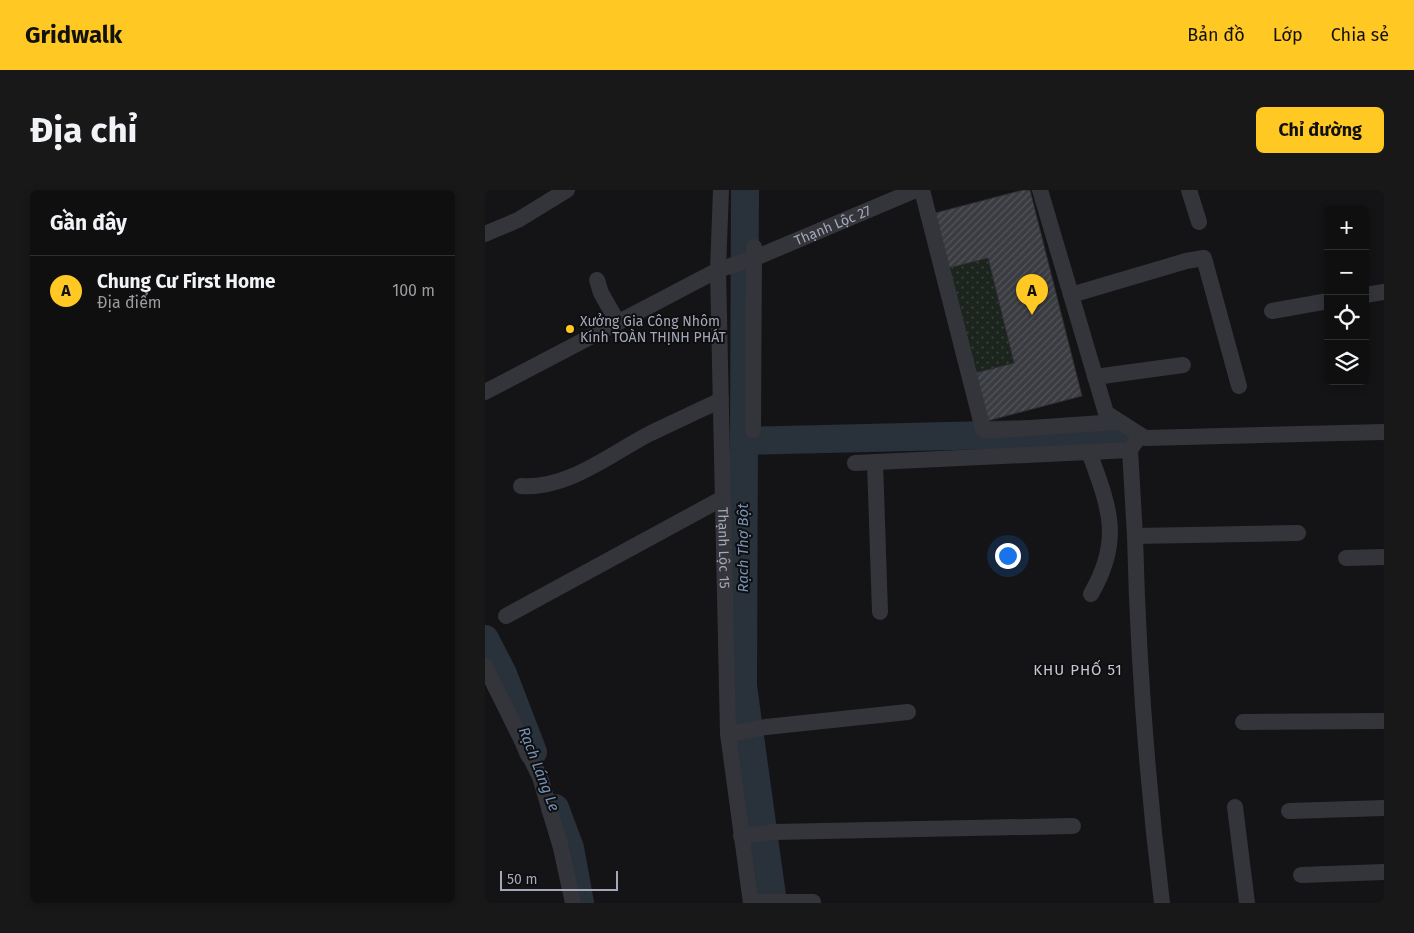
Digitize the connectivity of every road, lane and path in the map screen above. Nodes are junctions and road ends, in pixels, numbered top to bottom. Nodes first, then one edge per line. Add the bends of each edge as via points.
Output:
1 (567, 190) edge
2 (721, 190) edge
3 (916, 190) edge
4 (922, 190) edge
5 (1040, 190) edge
6 (1189, 190) edge
7 (1199, 222) dead end
8 (485, 234) edge
9 (753, 254) junction
10 (723, 268) junction
11 (597, 280) dead end
12 (1384, 292) edge
13 (1071, 294) junction
14 (1369, 294) edge
15 (1324, 302) edge
16 (1273, 311) dead end
17 (617, 321) junction
18 (1183, 365) dead end
19 (1095, 377) junction
20 (1239, 386) dead end
21 (485, 392) edge
22 (721, 400) junction
23 (1117, 422) junction
24 (753, 430) dead end
25 (1384, 432) edge
26 (1145, 438) junction
27 (1130, 450) junction
28 (1089, 452) junction
29 (855, 462) dead end
30 (875, 462) junction
31 (521, 486) dead end
32 (723, 498) junction
33 (1299, 533) dead end
34 (1135, 536) junction
35 (1384, 557) edge
36 (1346, 558) dead end
37 (1091, 594) dead end
38 (879, 612) dead end
39 (506, 616) dead end
40 (485, 666) edge
41 (907, 712) dead end
42 (1243, 722) dead end
43 (1384, 722) edge
44 (734, 733) junction
45 (1235, 807) dead end
46 (1384, 808) edge
47 (1289, 810) dead end
48 (1073, 826) dead end
49 (746, 836) junction
50 (1384, 872) edge
51 (1301, 875) dead end
52 (756, 902) edge
53 (813, 902) edge
54 (573, 903) edge
55 (1162, 903) edge
56 (1247, 903) edge

1 - 8 street via 518,220
2 - 10 street, Thạnh Lộc 15
3 - 9 street, Thạnh Lộc 27
4 - 23 street via 983,429
5 - 13 street
6 - 7 street
9 - 10 street, Thạnh Lộc 27
9 - 24 street
10 - 17 street, Thạnh Lộc 27
10 - 22 street, Thạnh Lộc 15
11 - 17 street
12 - 14 street
13 - 19 street
13 - 20 street via 1204,258
15 - 16 street
17 - 21 street, Thạnh Lộc 27
18 - 19 street
19 - 23 street via 1106,413
22 - 31 street via 651,433 567,479 539,487
22 - 32 street, Thạnh Lộc 15
23 - 26 street
25 - 26 street
26 - 27 street via 1137,440
27 - 28 street
27 - 34 street
28 - 30 street
28 - 37 street via 1111,531 1101,578
29 - 30 street
30 - 38 street
32 - 39 street
32 - 44 street, Thạnh Lộc 15
33 - 34 street
34 - 55 street via 1137,637
35 - 36 street
40 - 54 street via 540,777
41 - 44 street
42 - 43 street
44 - 49 street, Thạnh Lộc 15
45 - 56 street
46 - 47 street
48 - 49 street via 774,832
49 - 52 street, Thạnh Lộc 15
50 - 51 street
52 - 53 street

